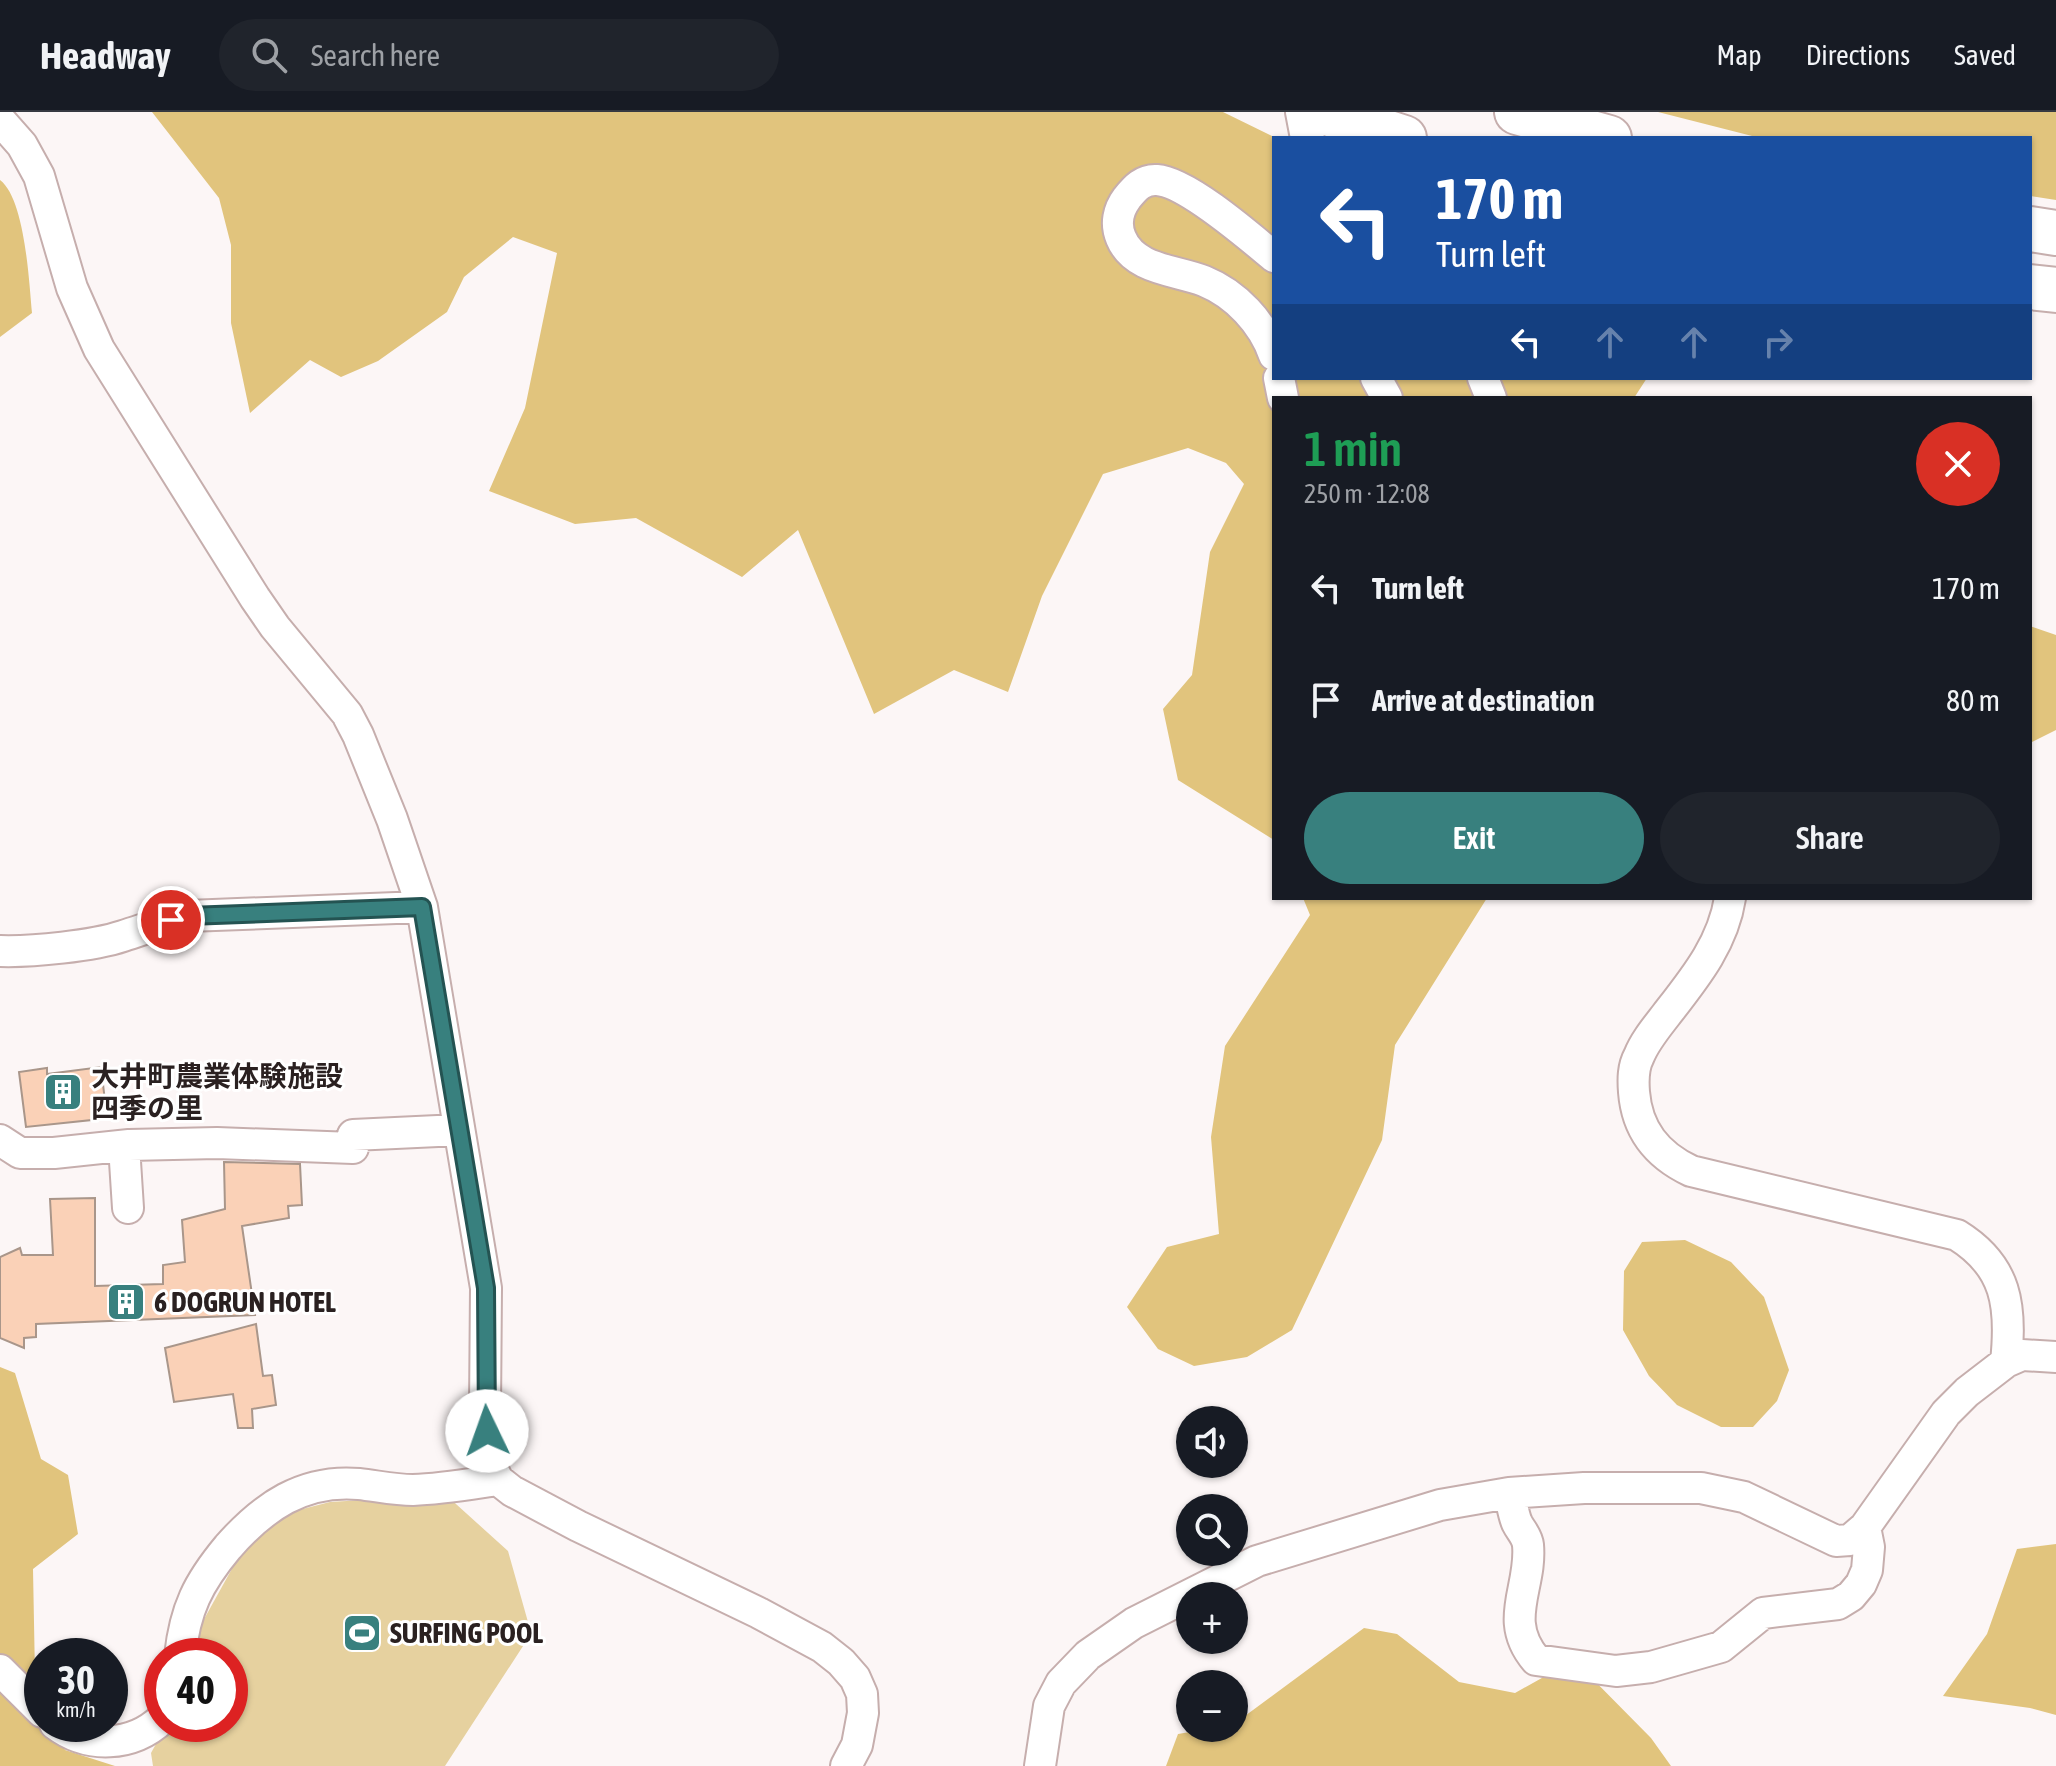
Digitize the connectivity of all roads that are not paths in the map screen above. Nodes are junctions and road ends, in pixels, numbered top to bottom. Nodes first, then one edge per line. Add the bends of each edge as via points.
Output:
1 (1301, 112) edge
2 (1517, 112) edge
3 (1341, 118) edge
4 (0, 120) edge
5 (1307, 136) edge
6 (1398, 136) edge
7 (1602, 136) edge
8 (2032, 229) edge
9 (2056, 233) edge
10 (1272, 255) edge
11 (2032, 287) edge
12 (2056, 290) edge
13 (1272, 350) edge
14 (1729, 900) edge
15 (422, 907) junction
16 (0, 951) edge
17 (459, 1130) junction
18 (0, 1140) edge
19 (124, 1146) junction
20 (128, 1208) dead end
21 (2056, 1357) edge
22 (2006, 1362) junction
23 (498, 1480) junction
24 (1509, 1493) junction
25 (1865, 1527) junction
26 (183, 1638) edge
27 (0, 1670) edge
28 (24, 1694) edge
29 (846, 1766) edge
30 (1040, 1766) edge

1 - 5 street
2 - 7 highway
3 - 6 highway
4 - 15 street via 39,176 72,288 99,349 255,598 347,714
8 - 9 highway
10 - 13 street via 1170,183 1140,183 1118,213 1118,232 1126,250 1147,264 1207,282 1236,301 1265,332
11 - 12 highway
14 - 22 street via 1713,950 1635,1064 1636,1114 1645,1134 1664,1156 1691,1171 1957,1235 1989,1260 2004,1290
15 - 16 street via 188,916 121,937
15 - 17 street
17 - 19 street via 353,1135 353,1148
17 - 23 street via 486,1288 485,1409 491,1466
18 - 19 street via 20,1153
19 - 20 street
21 - 22 street via 2022,1355
22 - 25 street via 1946,1413
23 - 26 street via 414,1490 333,1484 287,1497 248,1525 210,1570 186,1615
23 - 29 street via 578,1526 759,1613 841,1662 855,1678 862,1704 862,1730
24 - 25 street via 1701,1488 1744,1497 1836,1541 1850,1540
24 - 25 street via 1528,1539 1518,1620 1530,1653 1536,1660 1616,1671 1721,1647 1763,1613 1838,1604 1851,1596 1867,1570
24 - 30 street via 1440,1505 1257,1561 1134,1623 1088,1655 1061,1683 1049,1706
27 - 28 street

